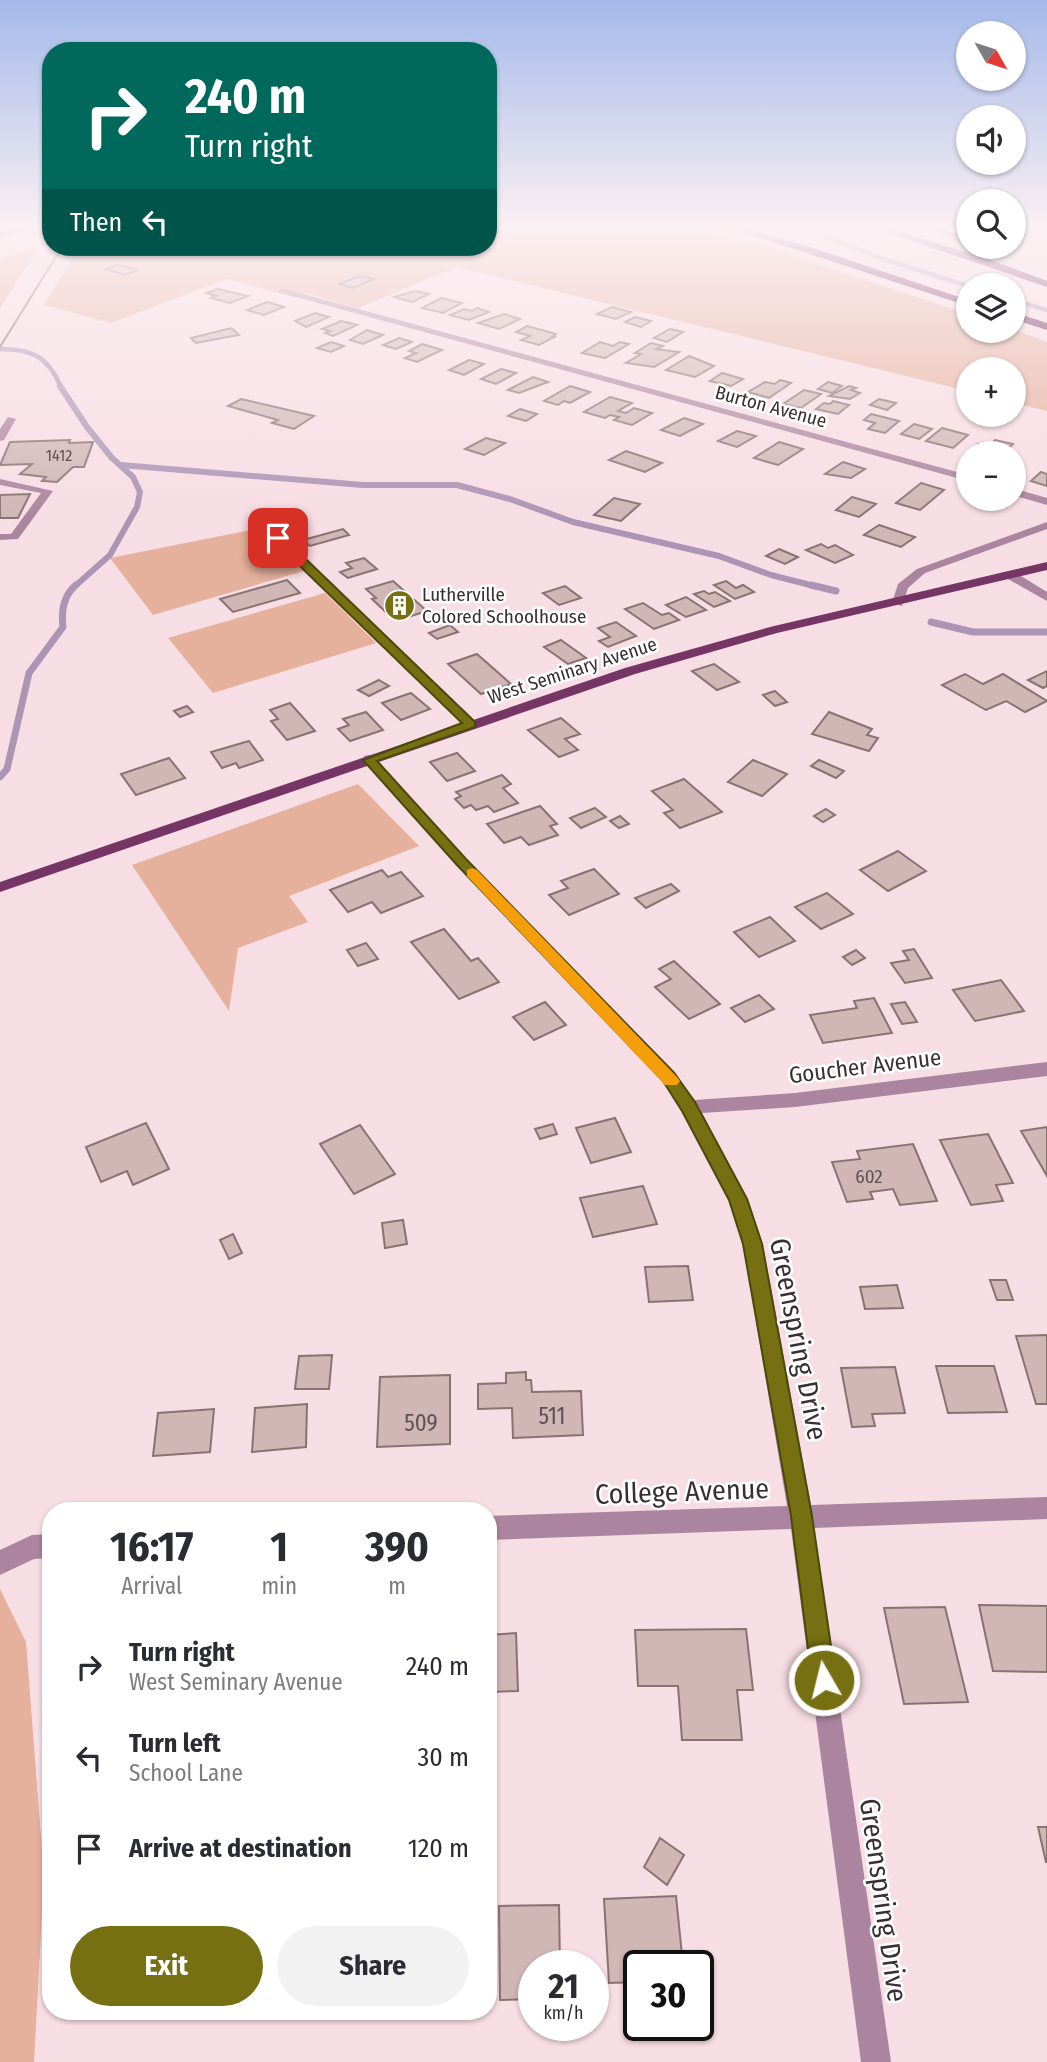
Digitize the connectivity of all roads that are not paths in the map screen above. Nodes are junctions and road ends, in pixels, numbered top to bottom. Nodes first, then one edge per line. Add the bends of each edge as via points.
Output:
1 (410, 325) edge
2 (11, 419) dead end
3 (0, 438) edge
4 (956, 475) edge
5 (0, 482) edge
6 (1026, 495) edge
7 (1047, 502) edge
8 (1047, 525) edge
9 (0, 537) edge
10 (278, 538) dead end
11 (1047, 566) edge
12 (1012, 576) junction
13 (1047, 597) edge
14 (898, 603) junction
15 (470, 724) junction
16 (369, 760) junction
17 (0, 887) edge
18 (1047, 1069) edge
19 (689, 1107) junction
20 (1047, 1508) edge
21 (801, 1516) junction
22 (497, 1528) edge
23 (42, 1546) edge
24 (0, 1563) edge
25 (876, 2062) edge

1 - 4 street, Burton Avenue
2 - 3 street
5 - 9 street via 48,491 15,537
6 - 7 street
8 - 14 street via 921,571 902,587
10 - 15 street
11 - 12 main road, West Seminary Avenue
12 - 13 street
12 - 14 main road, West Seminary Avenue
14 - 15 main road, West Seminary Avenue via 678,656
15 - 16 main road, West Seminary Avenue
16 - 17 main road, West Seminary Avenue
16 - 19 street, Greenspring Drive via 669,1077
18 - 19 street, Goucher Avenue via 795,1100
19 - 21 street, Greenspring Drive via 738,1199 752,1244
20 - 21 street, College Avenue
21 - 22 street, College Avenue
21 - 25 street, Greenspring Drive
23 - 24 street via 32,1546

